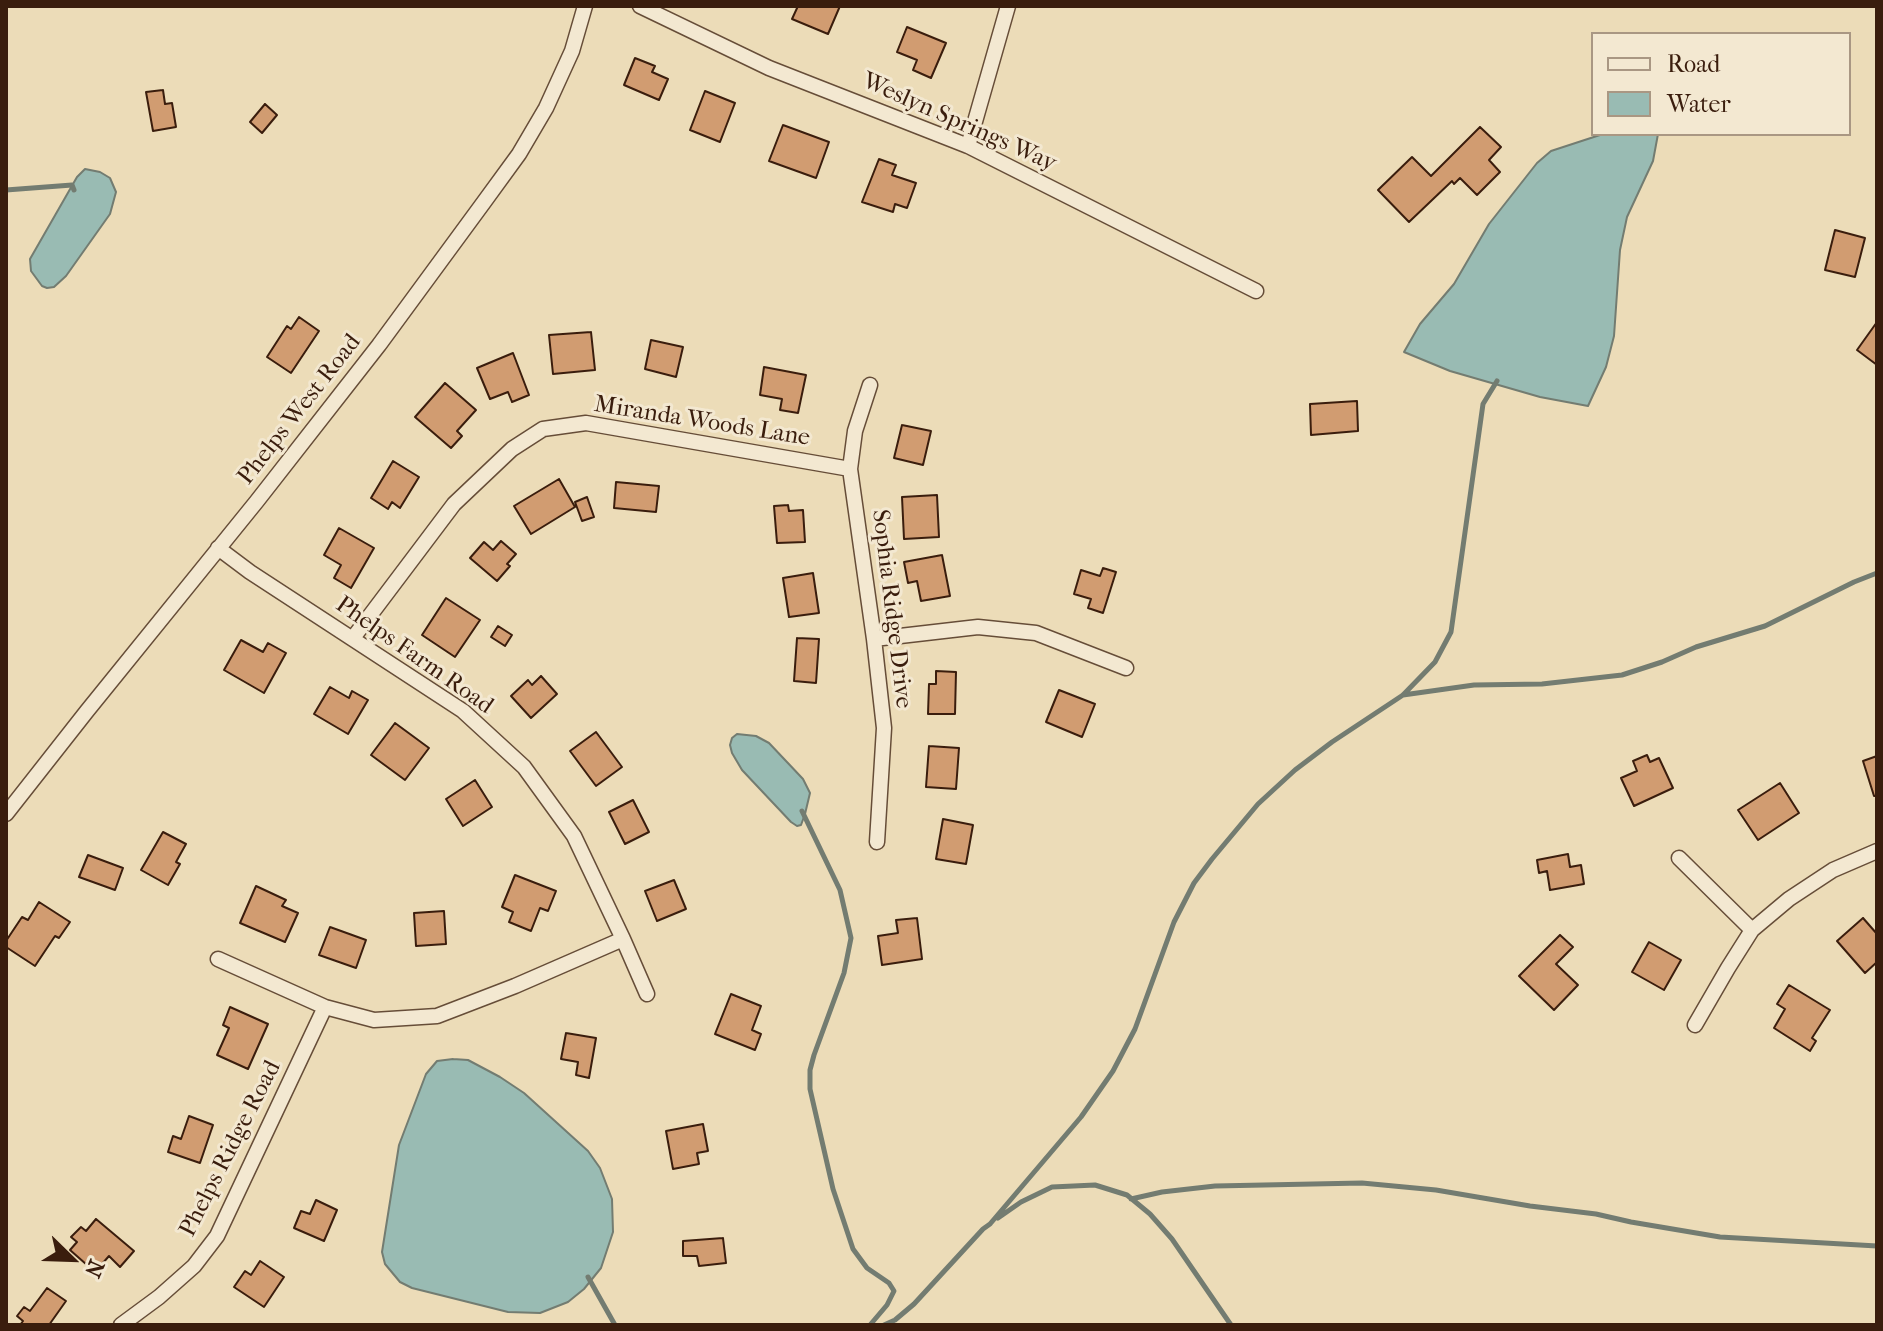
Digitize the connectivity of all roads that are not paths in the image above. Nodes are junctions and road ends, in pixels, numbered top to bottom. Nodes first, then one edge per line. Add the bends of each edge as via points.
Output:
1 (585, 6) edge
2 (640, 6) edge
3 (1008, 6) edge
4 (968, 146) junction
5 (1256, 291) dead end
6 (870, 385) dead end
7 (850, 469) junction
8 (218, 548) junction
9 (353, 638) junction
10 (874, 639) junction
11 (1126, 668) dead end
12 (6, 814) edge
13 (877, 842) dead end
14 (1877, 851) edge
15 (1679, 858) dead end
16 (1752, 930) junction
17 (623, 939) junction
18 (218, 959) dead end
19 (647, 994) dead end
20 (325, 1007) junction
21 (1695, 1025) dead end
22 (121, 1325) edge

1 - 8 street, Phelps West Road via 572,51 519,154 379,345
2 - 4 street, Weslyn Springs Way via 769,68
3 - 4 street
4 - 5 street, Weslyn Springs Way
6 - 7 street, Sophia Ridge Drive
7 - 9 street, Miranda Woods Lane via 586,423 543,429 512,449 454,504
7 - 10 street, Sophia Ridge Drive
8 - 9 street, Phelps Farm Road
8 - 12 street, Phelps West Road
9 - 17 street, Phelps Farm Road via 463,711 524,767 574,836
10 - 11 street via 978,627 1036,633
10 - 13 street, Sophia Ridge Drive via 884,728
14 - 16 street via 1833,870
15 - 16 street
16 - 21 street
17 - 19 street, Phelps Farm Road
17 - 20 street via 437,1016 374,1020
18 - 20 street
20 - 22 street, Phelps Ridge Road via 217,1236 194,1266

